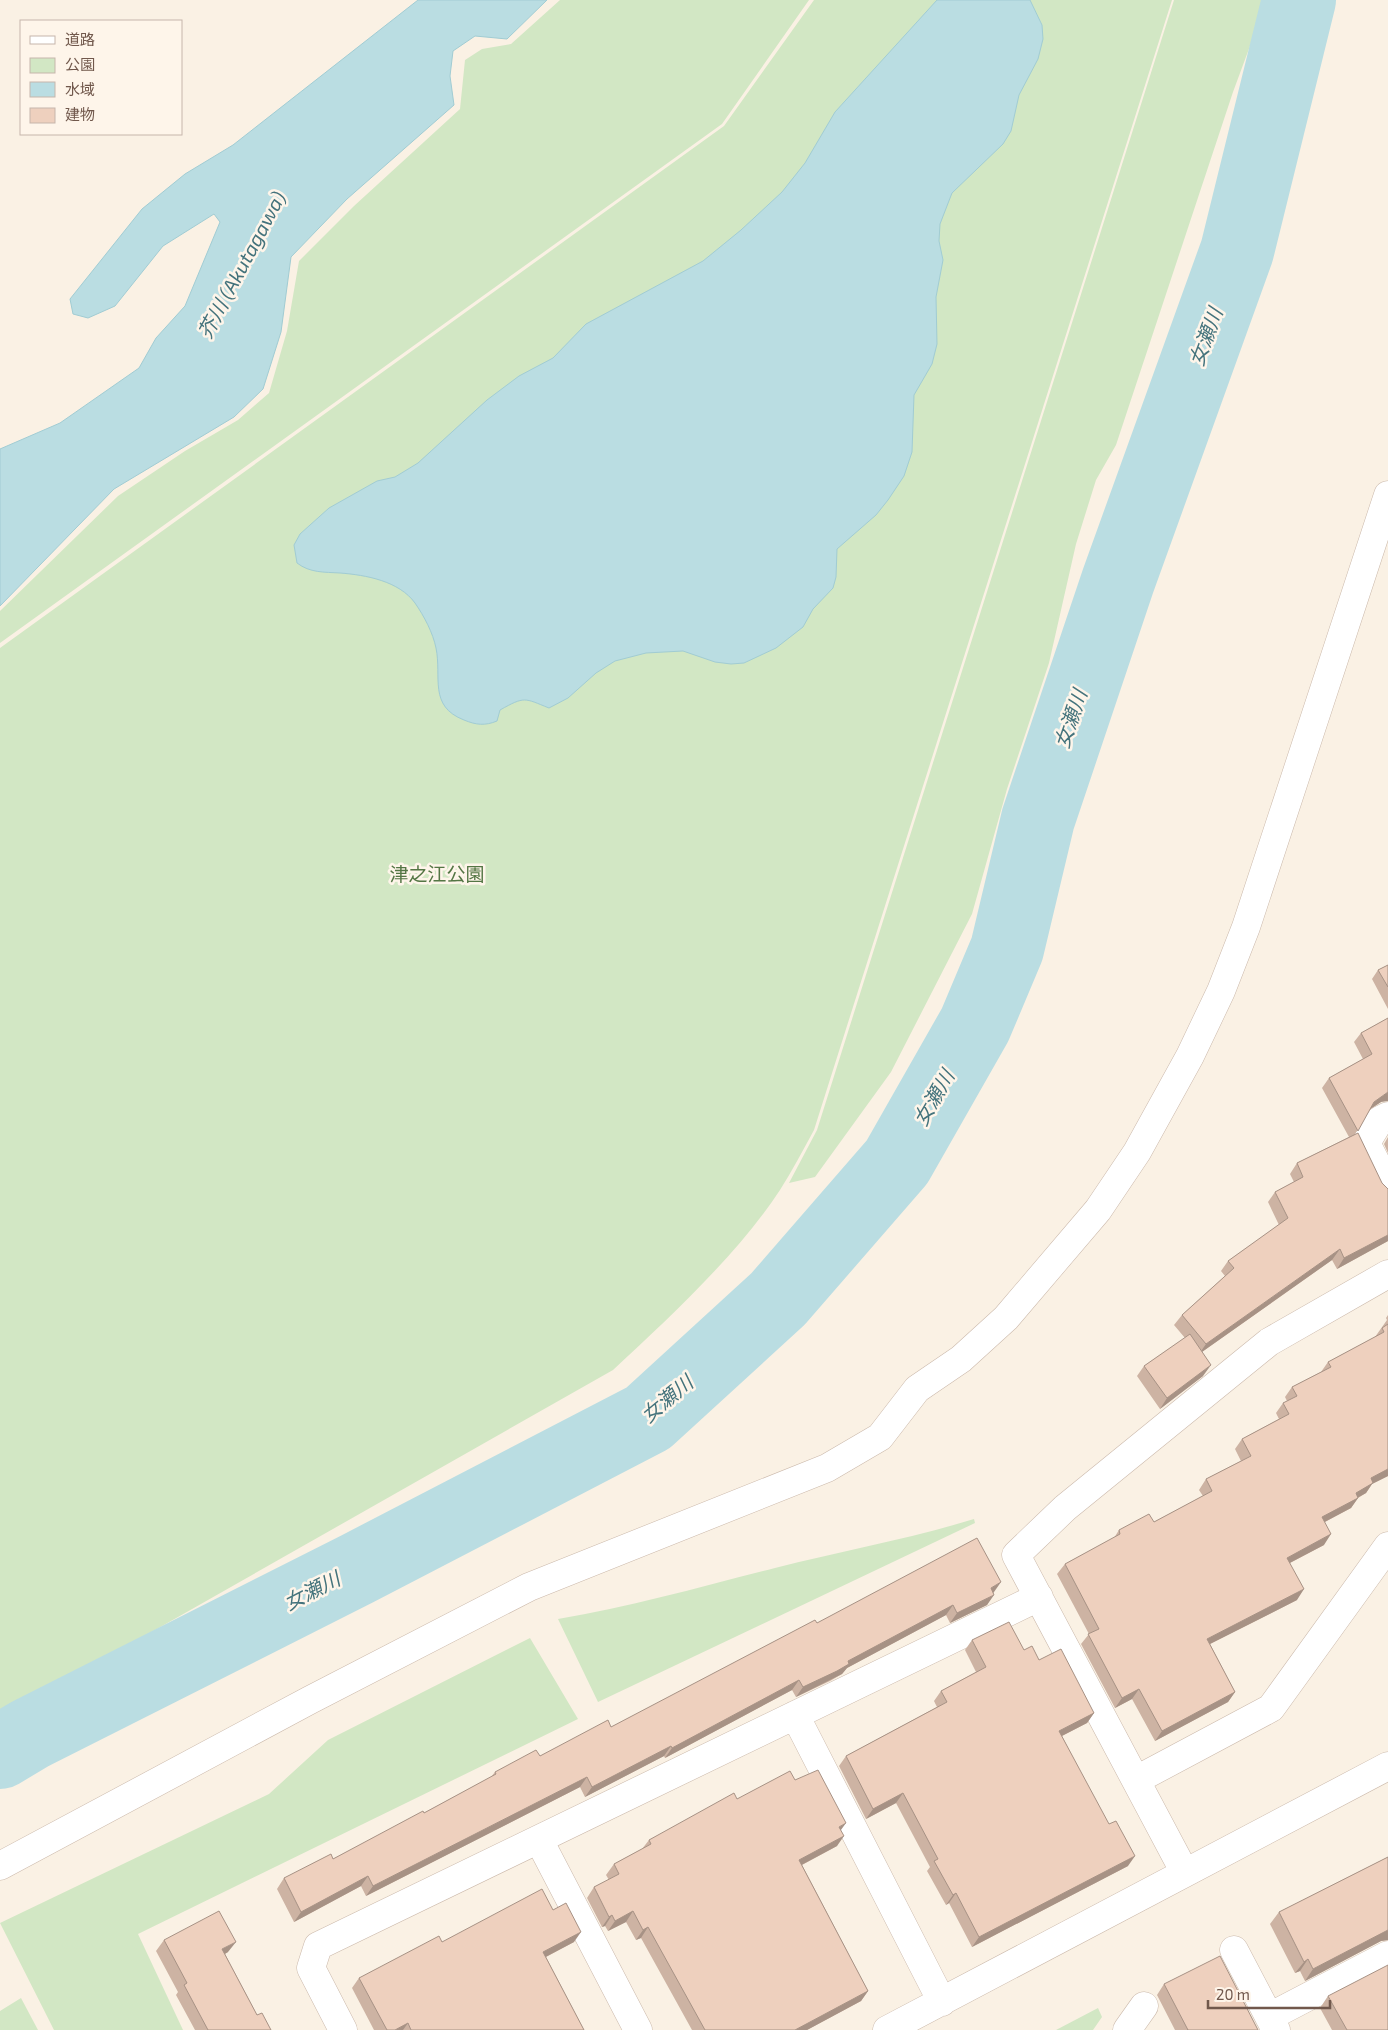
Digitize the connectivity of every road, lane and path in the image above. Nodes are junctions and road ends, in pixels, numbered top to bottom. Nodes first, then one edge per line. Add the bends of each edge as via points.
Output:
1 (1388, 495) edge
2 (1388, 1116) edge
3 (1388, 1186) edge
4 (1388, 1274) edge
5 (1388, 1546) edge
6 (1039, 1597) junction
7 (795, 1715) junction
8 (1388, 1766) edge
9 (1136, 1780) junction
10 (539, 1840) junction
11 (0, 1866) edge
12 (1185, 1873) junction
13 (1234, 1950) dead end
14 (1388, 1955) edge
15 (942, 2002) junction
16 (1144, 2006) dead end
17 (1273, 2023) edge
18 (343, 2030) edge
19 (638, 2030) edge
20 (887, 2030) edge
21 (1127, 2030) edge

1 - 11 street via 1246,927 1221,991 1190,1056 1137,1152 1098,1210 1006,1318 961,1359 917,1389 880,1437 827,1468 529,1587 301,1704
2 - 3 street via 1380,1120 1366,1143
4 - 6 street via 1269,1342 1066,1508 1016,1555
5 - 9 street via 1271,1708
6 - 7 street
6 - 9 street
7 - 10 street
7 - 15 street
8 - 12 street
9 - 12 street
10 - 18 street via 318,1946 311,1968
10 - 19 street
12 - 15 street
13 - 17 street
14 - 17 street
15 - 20 street
16 - 21 street

